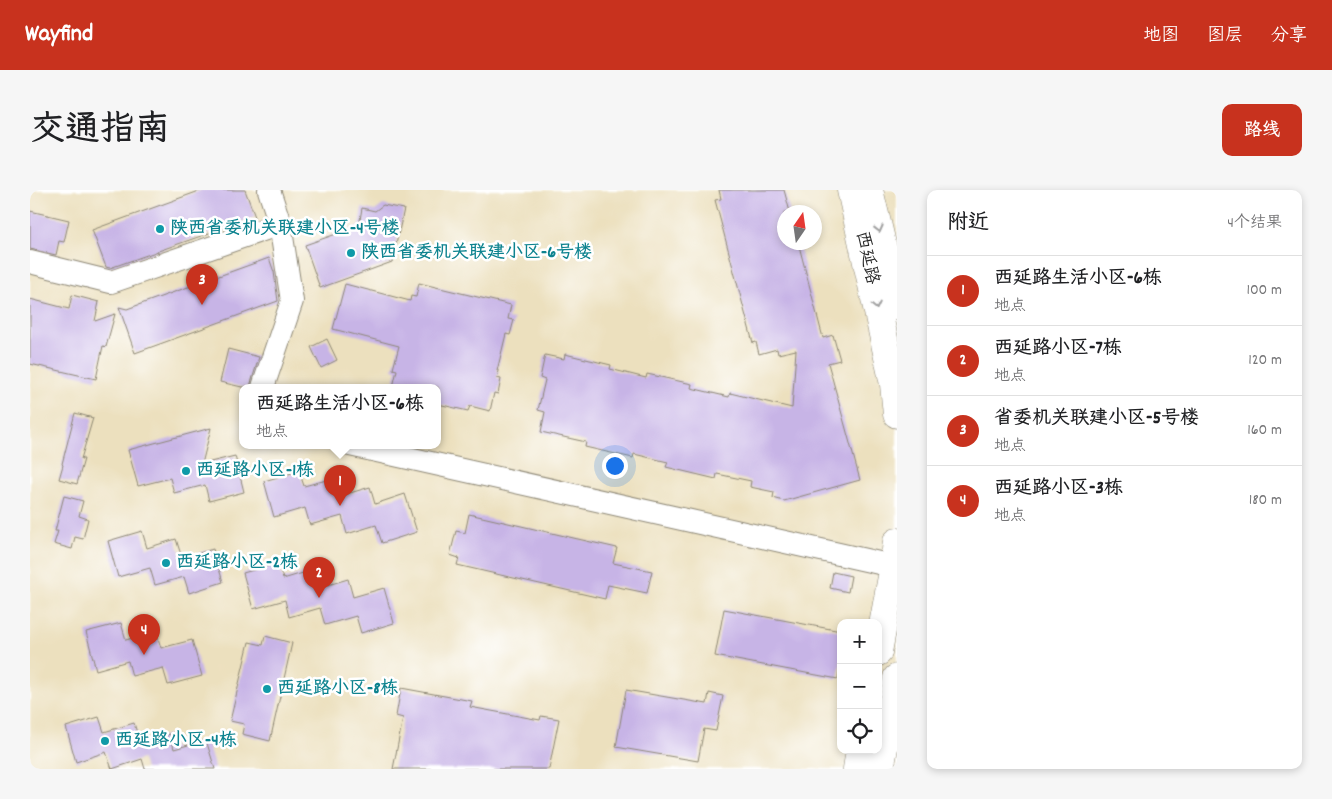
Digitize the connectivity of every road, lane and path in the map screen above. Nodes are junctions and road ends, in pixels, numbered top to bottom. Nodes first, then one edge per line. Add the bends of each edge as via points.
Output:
1 (269, 190) edge
2 (851, 190) edge
3 (870, 190) edge
4 (280, 224) junction
5 (30, 262) edge
6 (897, 306) edge
7 (264, 384) edge
8 (897, 414) edge
9 (369, 449) edge
10 (896, 558) edge
11 (882, 631) edge
12 (897, 678) edge
13 (859, 754) edge
14 (857, 769) edge
15 (880, 769) edge

1 - 4 street
2 -> 8 main road, 西延路 via 894,384
3 -> 6 main road
4 - 5 street via 111,282
4 - 7 street via 292,301
9 - 10 street
10 - 11 main road
12 - 15 main road
13 - 14 main road

